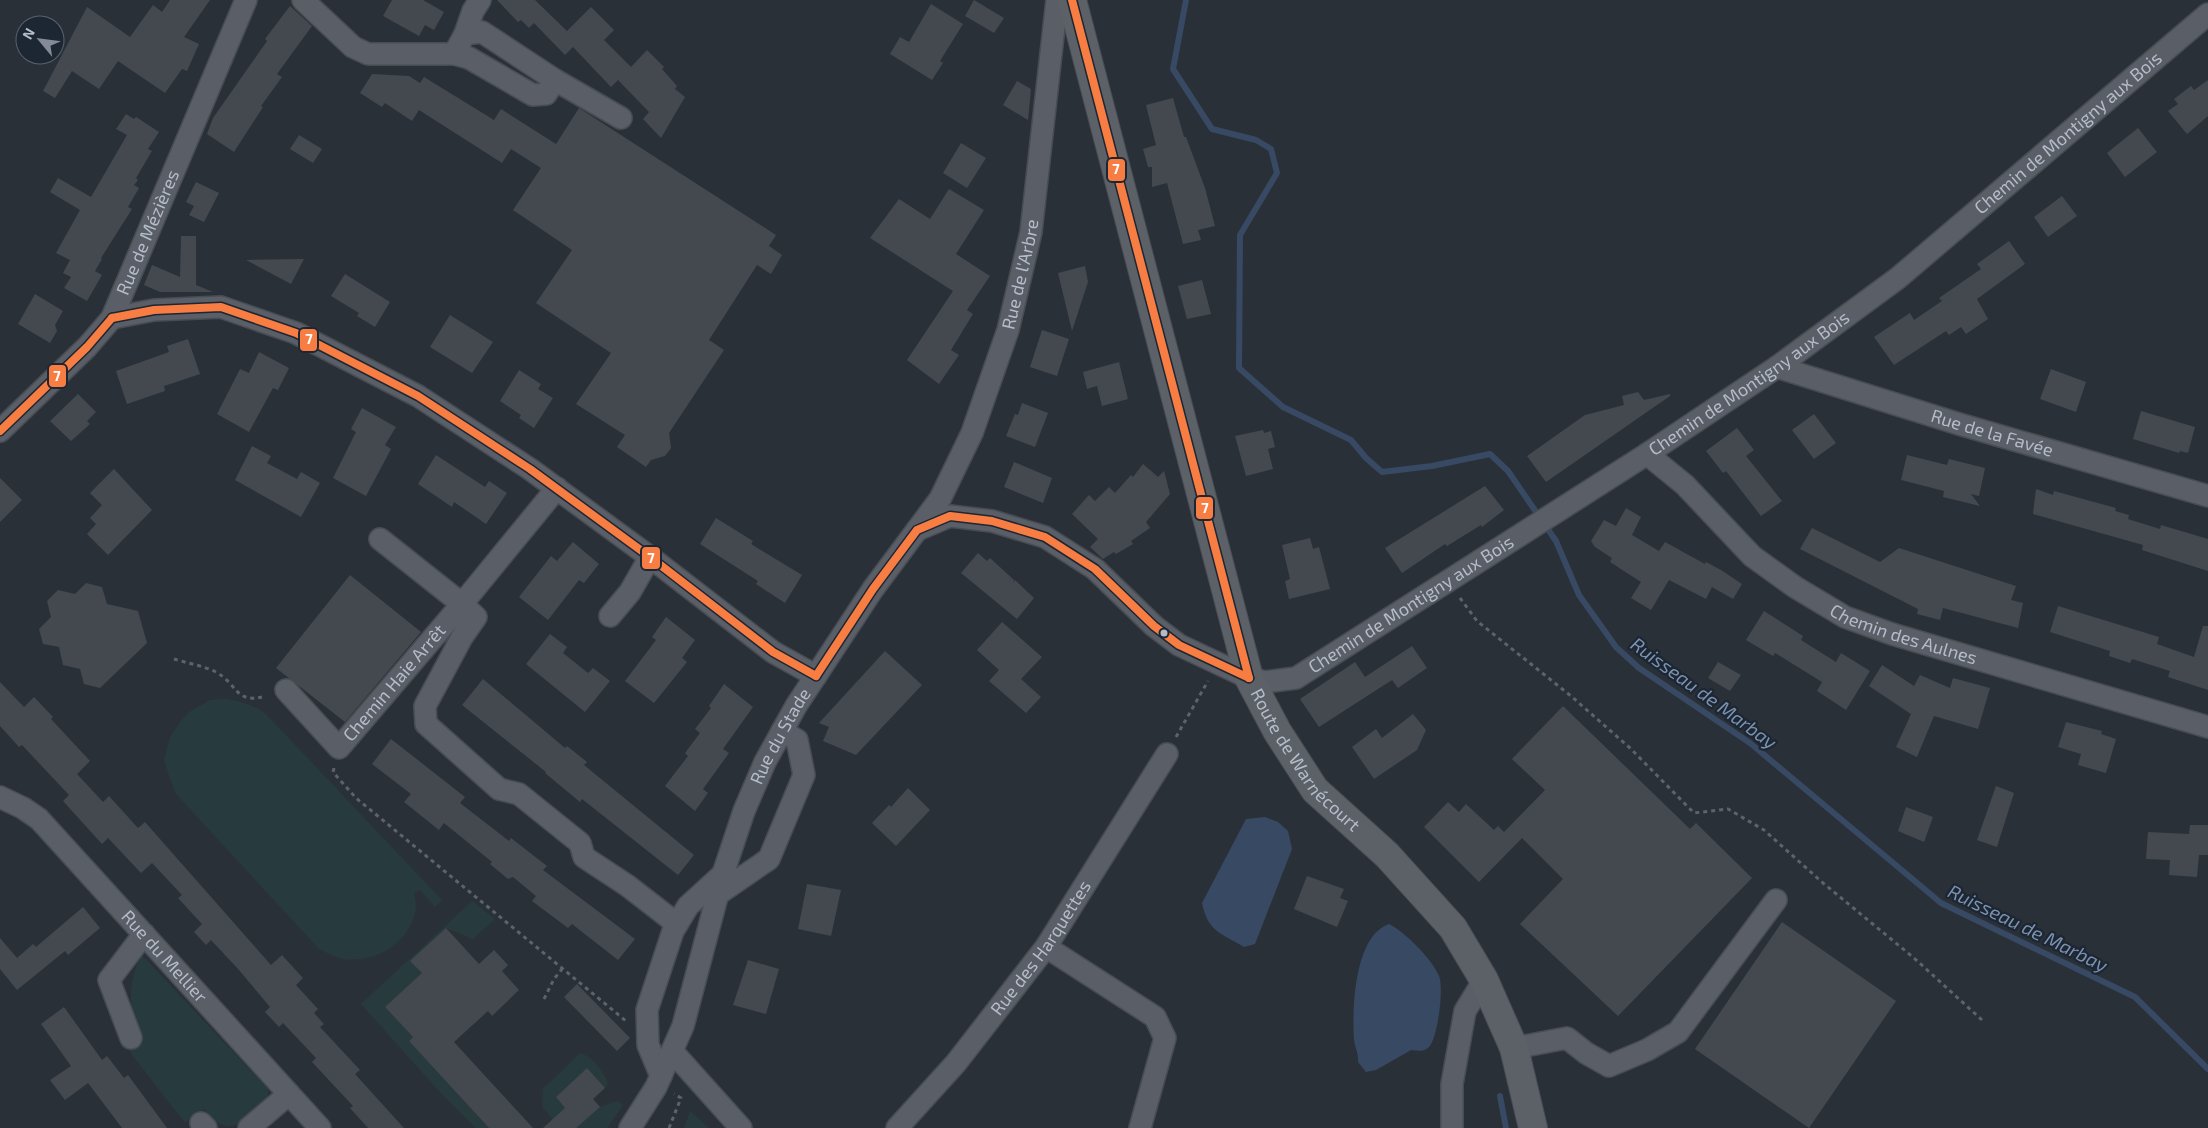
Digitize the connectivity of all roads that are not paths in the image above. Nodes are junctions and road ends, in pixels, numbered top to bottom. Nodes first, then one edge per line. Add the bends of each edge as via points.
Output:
1 (246, 0) edge
2 (303, 0) edge
3 (480, 0) edge
4 (1056, 0) edge
5 (1072, 0) edge
6 (2208, 14) edge
7 (465, 34) junction
8 (454, 54) junction
9 (555, 80) junction
10 (621, 118) dead end
11 (112, 318) junction
12 (1777, 367) junction
13 (0, 431) edge
14 (1647, 454) junction
15 (556, 488) junction
16 (2208, 496) edge
17 (917, 530) junction
18 (380, 539) dead end
19 (650, 557) junction
20 (462, 604) junction
21 (610, 616) dead end
22 (816, 676) junction
23 (1249, 678) junction
24 (286, 690) road end
25 (2208, 728) edge
26 (782, 731) junction
27 (1167, 754) road end
28 (0, 797) edge
29 (724, 874) junction
30 (718, 894) junction
31 (1776, 900) dead end
32 (677, 924) junction
33 (144, 934) junction
34 (1046, 947) junction
35 (1484, 980) junction
36 (131, 1038) dead end
37 (1514, 1048) junction
38 (672, 1052) junction
39 (660, 1076) junction
40 (289, 1094) junction
41 (249, 1128) edge
42 (320, 1128) edge
43 (630, 1128) edge
44 (741, 1128) edge
45 (897, 1128) edge
46 (1140, 1128) edge
47 (1452, 1128) edge
48 (1533, 1128) edge

1 - 11 street, Rue de Mézières
2 - 8 street via 353,47 368,54
3 - 7 street
4 - 17 street, Rue de l'Arbre via 1031,232 1008,330 972,432 940,499
5 - 23 main road, Route de Warnécourt
6 - 12 street, Chemin de Montigny aux Bois via 1898,278
7 - 8 street
7 - 9 street via 482,32
8 - 9 street via 469,58 532,95 546,94
9 - 10 street
11 - 13 street, Rue de Mézières via 87,347
11 - 15 street via 154,310 221,307 296,333 418,396
12 - 14 street, Chemin de Montigny aux Bois
12 - 16 street, Rue de la Favée via 1958,424
14 - 23 street, Chemin de Montigny aux Bois via 1296,678 1265,682
14 - 25 street, Chemin des Aulnes via 1685,485 1752,556 1845,618
15 - 19 street
15 - 20 street, Chemin Haie Arrêt
17 - 22 street, Rue du Stade via 872,589
17 - 23 street, Rue du Stade via 950,516 992,521 1045,537 1095,569 1179,646
18 - 20 street
19 - 21 street via 630,592
19 - 22 street via 773,652
20 - 24 street, Chemin Haie Arrêt via 339,748
20 - 32 street via 476,617 426,706 426,724 499,789 519,794 580,843 584,857
22 - 26 street, Rue du Stade
23 - 35 main road, Route de Warnécourt via 1277,731 1315,790 1387,855 1453,928
26 - 29 street, Rue du Stade via 751,795
26 - 30 street via 797,740 804,775 769,860
27 - 34 street, Rue des Harquettes
28 - 33 street, Rue du Mellier via 39,819
29 - 30 street, Rue du Stade
29 - 32 street via 688,906
30 - 38 street, Rue du Stade via 683,1026
31 - 37 street via 1678,1032 1648,1050 1609,1066 1567,1038
32 - 39 street via 647,1010 648,1045
33 - 36 street via 109,980
33 - 40 street, Rue du Mellier
34 - 45 street, Rue des Harquettes via 956,1063
34 - 46 street via 1155,1017 1165,1038
35 - 37 main road, Route de Warnécourt
35 - 47 street via 1465,1012 1452,1084
37 - 48 main road, Route de Warnécourt
38 - 39 street, Rue du Stade
38 - 44 street
39 - 43 street, Rue du Stade
40 - 41 street
40 - 42 street, Rue du Mellier

